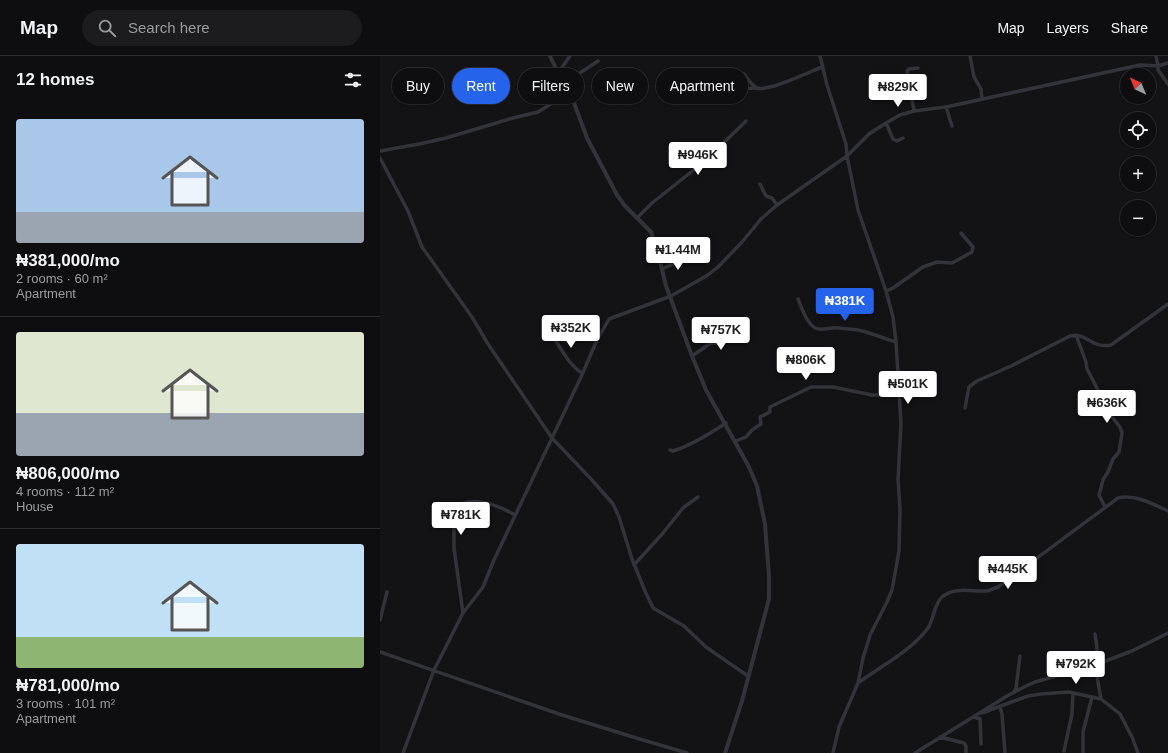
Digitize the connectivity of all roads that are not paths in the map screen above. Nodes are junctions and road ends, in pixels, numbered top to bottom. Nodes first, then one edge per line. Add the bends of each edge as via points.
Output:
1 (550, 56) edge
2 (570, 56) edge
3 (970, 56) edge
4 (1156, 56) edge
5 (821, 57) edge
6 (598, 62) dead end
7 (1168, 63) edge
8 (822, 66) junction
9 (1158, 66) junction
10 (556, 68) edge
11 (561, 68) edge
12 (918, 68) dead end
13 (584, 71) edge
14 (748, 79) edge
15 (1168, 84) edge
16 (748, 88) edge
17 (757, 88) junction
18 (982, 99) junction
19 (552, 104) edge
20 (574, 104) edge
21 (946, 107) junction
22 (914, 111) junction
23 (746, 122) dead end
24 (886, 123) junction
25 (952, 126) dead end
26 (903, 138) dead end
27 (380, 151) edge
28 (847, 156) junction
29 (380, 158) edge
30 (760, 184) dead end
31 (777, 205) junction
32 (638, 218) junction
33 (961, 233) dead end
34 (683, 241) dead end
35 (658, 253) junction
36 (686, 258) dead end
37 (662, 269) junction
38 (886, 291) junction
39 (671, 296) junction
40 (798, 299) dead end
41 (1168, 304) edge
42 (742, 331) dead end
43 (551, 333) dead end
44 (1076, 335) junction
45 (896, 342) junction
46 (692, 356) junction
47 (582, 373) junction
48 (900, 396) junction
49 (965, 408) dead end
50 (726, 423) junction
51 (552, 438) junction
52 (736, 441) junction
53 (670, 450) dead end
54 (698, 497) dead end
55 (1105, 507) junction
56 (1168, 511) edge
57 (515, 515) junction
58 (634, 565) junction
59 (387, 592) dead end
60 (463, 614) junction
61 (380, 620) edge
62 (1168, 633) edge
63 (1095, 634) dead end
64 (380, 652) edge
65 (1020, 656) dead end
66 (1096, 664) junction
67 (434, 670) junction
68 (748, 676) junction
69 (858, 683) junction
70 (1013, 693) junction
71 (1073, 693) junction
72 (1092, 697) junction
73 (1102, 699) junction
74 (1000, 707) junction
75 (978, 714) junction
76 (974, 716) junction
77 (940, 737) junction
78 (981, 744) dead end
79 (1064, 751) dead end
80 (403, 753) edge
81 (687, 753) edge
82 (725, 753) edge
83 (833, 753) edge
84 (915, 753) edge
85 (966, 753) edge
86 (1004, 753) edge
87 (1083, 753) edge
88 (1138, 753) edge

1 - 10 street
2 - 11 street
3 - 18 street
4 - 9 street
5 - 8 street
6 - 13 street
7 - 9 street
8 - 17 street via 778,85
8 - 28 street via 846,144
9 - 15 street
9 - 18 street via 1140,65
12 - 22 street via 907,71
14 - 17 street
16 - 17 street
18 - 21 street
19 - 27 street via 542,111 439,139
20 - 32 street via 587,138 617,195
21 - 22 street
21 - 25 street
22 - 24 street
23 - 32 street
24 - 26 street via 893,139 897,141
24 - 28 street via 869,134
28 - 31 street
28 - 38 street via 858,210
29 - 51 street via 408,211 422,247
30 - 31 street via 766,196 771,197
31 - 39 street via 708,276
32 - 35 street via 651,232
33 - 38 street via 973,247 972,252 952,263 937,262 923,267
34 - 35 street
35 - 37 street
36 - 37 street
37 - 39 street
38 - 45 street
39 - 46 street
39 - 47 street via 609,319 596,340
40 - 45 street via 806,317 816,328 857,330
41 - 44 street via 1111,345 1101,346
42 - 46 street via 724,342 711,343
43 - 47 street via 570,363
44 - 49 street via 1056,342 972,384 969,387
44 - 55 street via 1087,369 1106,408 1122,433 1119,452 1103,480 1099,495
45 - 48 street
46 - 50 street via 706,390
47 - 51 street
48 - 52 street via 872,395 833,387 811,387 770,407 770,412 760,417 761,424 746,437
48 - 69 street via 899,551 892,590 870,636
50 - 52 street
50 - 53 street via 682,447
51 - 57 street
51 - 58 street via 613,504
52 - 68 street via 757,486 765,524 769,576 769,599
54 - 58 street via 683,508
55 - 56 street via 1118,498 1128,497
55 - 69 street via 998,587 987,591 959,590 942,597 933,620 915,642
57 - 60 street via 483,587
57 - 60 street via 486,502 466,502 451,514
58 - 68 street via 653,608 684,626 706,647
59 - 61 street
60 - 67 street
62 - 66 street via 1132,651
63 - 66 street
64 - 67 street
65 - 70 street via 1016,688
66 - 70 street via 1035,682
66 - 73 street
67 - 80 street
67 - 81 street
68 - 82 street
69 - 83 street via 839,727
70 - 75 street
71 - 72 street
71 - 74 street via 1028,696
71 - 79 street via 1072,714
72 - 73 street
72 - 87 street via 1083,732
73 - 88 street via 1120,714
74 - 75 street
74 - 86 street
75 - 76 street
76 - 77 street
76 - 78 street via 980,719
77 - 84 street
77 - 85 street via 964,743

